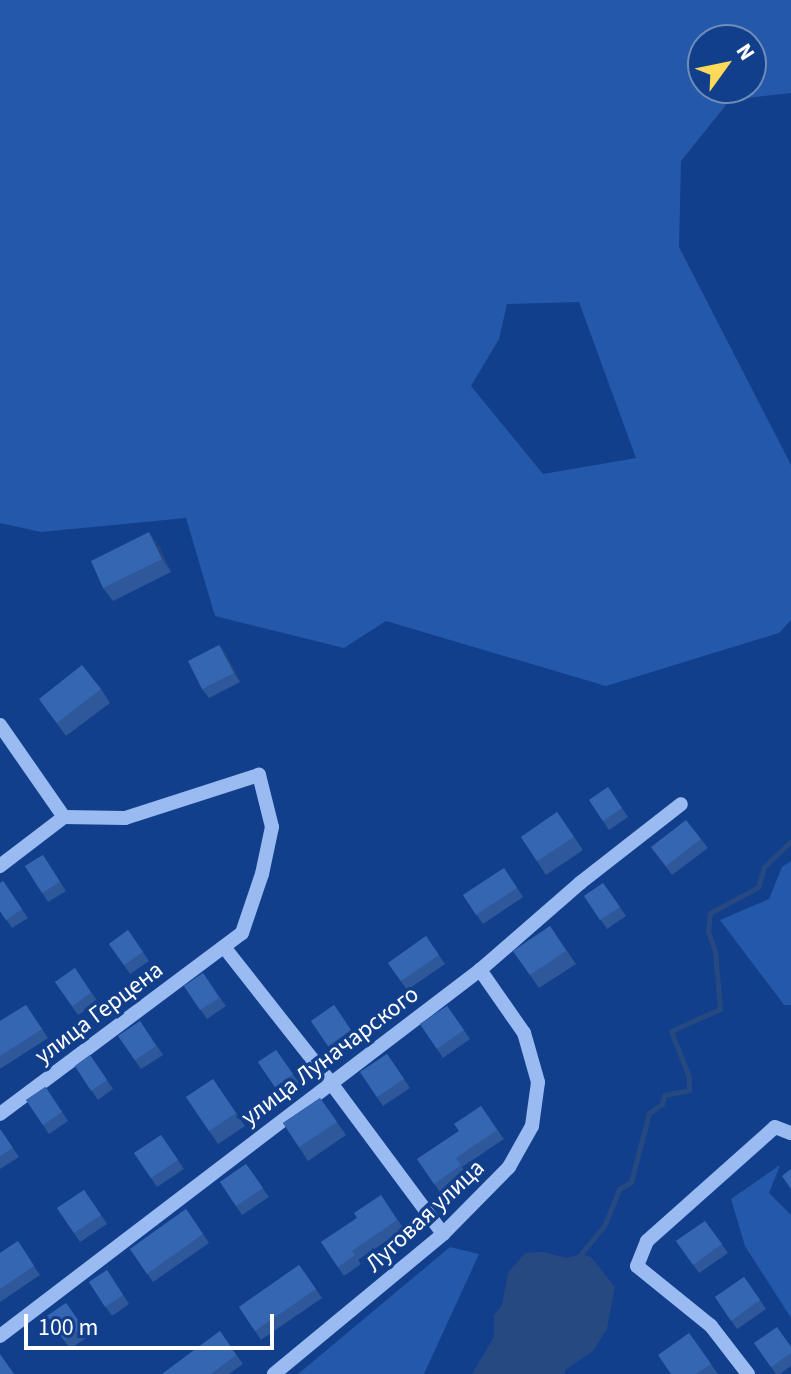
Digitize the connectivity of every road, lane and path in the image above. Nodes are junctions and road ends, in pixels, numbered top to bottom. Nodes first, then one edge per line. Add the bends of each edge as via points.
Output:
1 (0, 725) edge
2 (681, 804) dead end
3 (64, 817) junction
4 (0, 866) edge
5 (224, 947) junction
6 (480, 970) junction
7 (331, 1083) junction
8 (0, 1114) edge
9 (791, 1133) edge
10 (443, 1234) junction
11 (0, 1336) edge
12 (274, 1374) edge
13 (748, 1374) edge

1 - 3 street
2 - 6 street, улица Луначарского
3 - 4 street
3 - 5 street, улица Герцена via 125,818 259,775 272,827 242,933
5 - 7 street
5 - 8 street, улица Герцена
6 - 7 street, улица Луначарского
6 - 10 street, Луговая улица via 524,1033 538,1082 532,1126 509,1167
7 - 10 street
7 - 11 street, улица Луначарского
9 - 13 street via 775,1127 647,1241 637,1266 711,1326
10 - 12 street, Луговая улица

